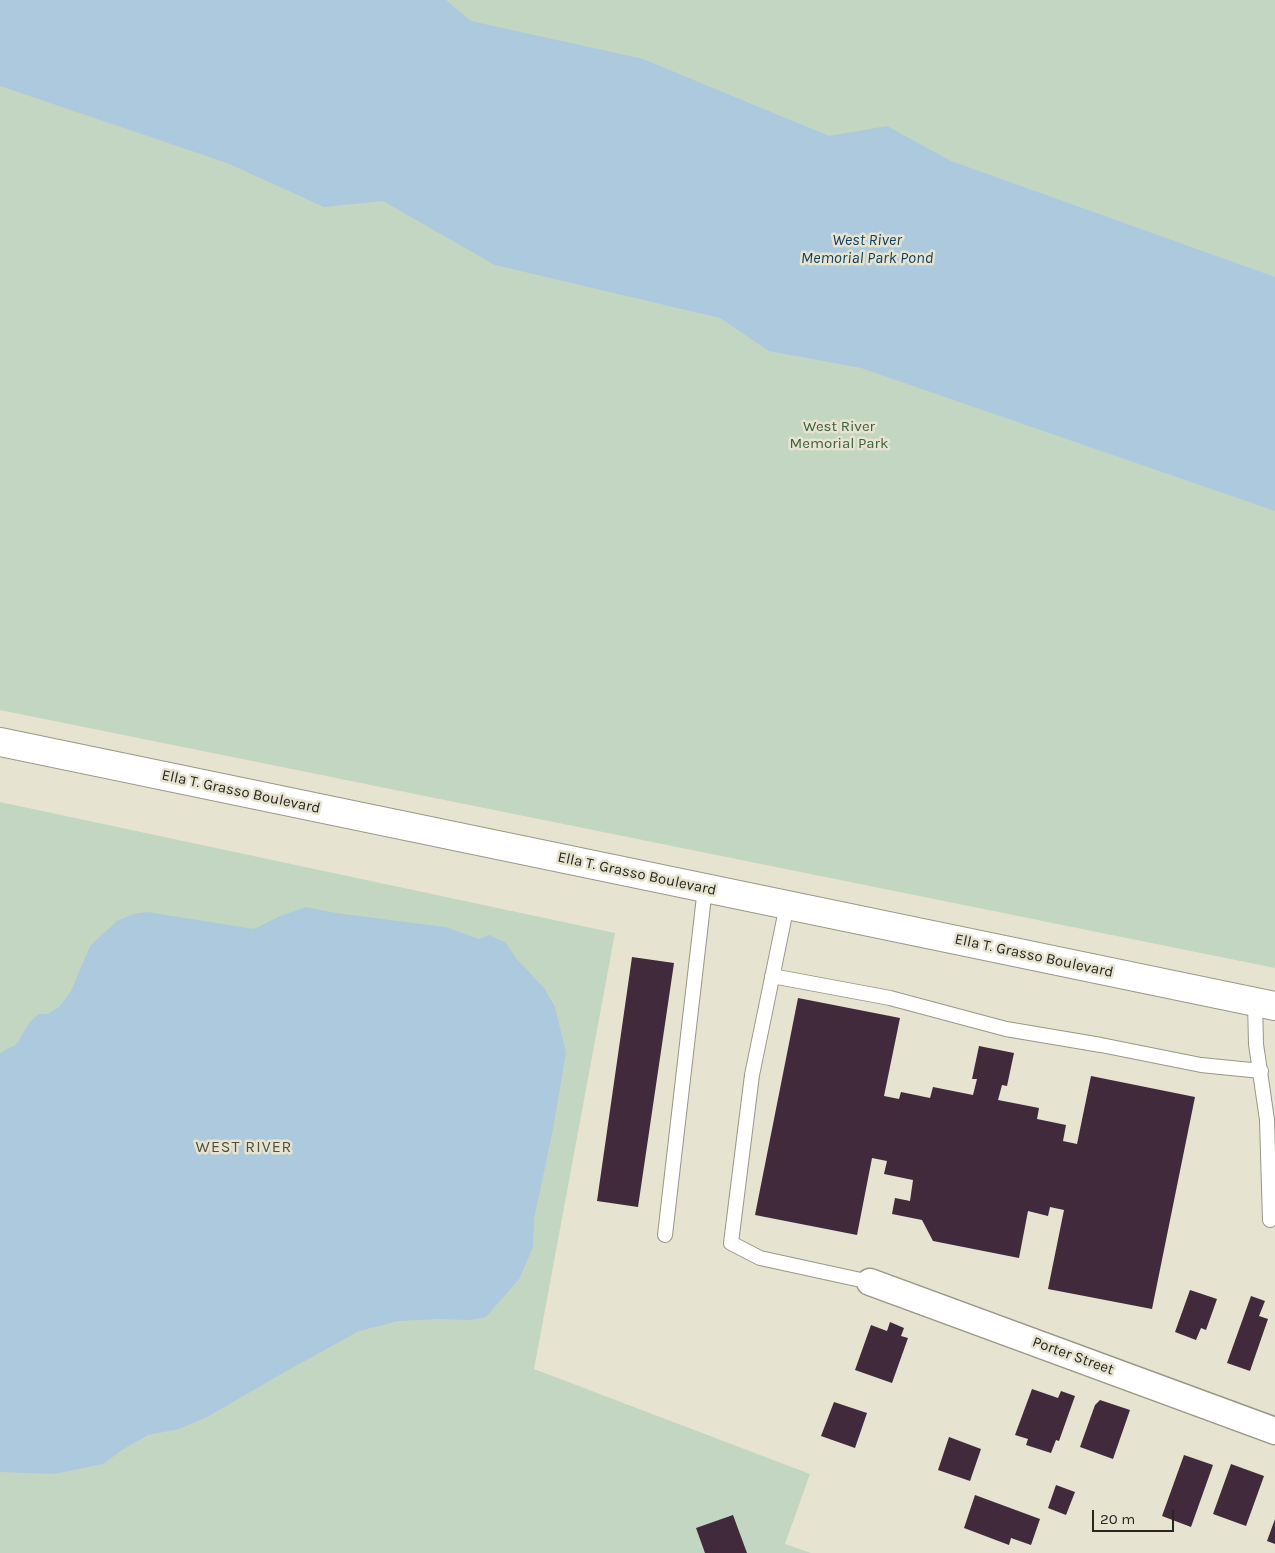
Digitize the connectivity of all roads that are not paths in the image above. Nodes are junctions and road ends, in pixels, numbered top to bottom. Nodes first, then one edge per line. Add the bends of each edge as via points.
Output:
1 (0, 742) edge
2 (705, 888) junction
3 (788, 905) junction
4 (772, 976) junction
5 (1265, 1004) edge
6 (1260, 1071) junction
7 (1270, 1220) dead end
8 (665, 1235) dead end
9 (870, 1282) joint
10 (1275, 1431) edge

1 - 2 main road, Ella T. Grasso Boulevard
2 - 3 main road, Ella T. Grasso Boulevard
2 - 8 lane
3 - 4 lane
3 - 5 main road, Ella T. Grasso Boulevard
4 - 6 lane via 890,998 1006,1029 1201,1065
4 - 9 lane via 752,1075 731,1243 760,1258
5 - 6 lane via 1256,1044
6 - 7 lane via 1267,1120
9 - 10 street, Porter Street

